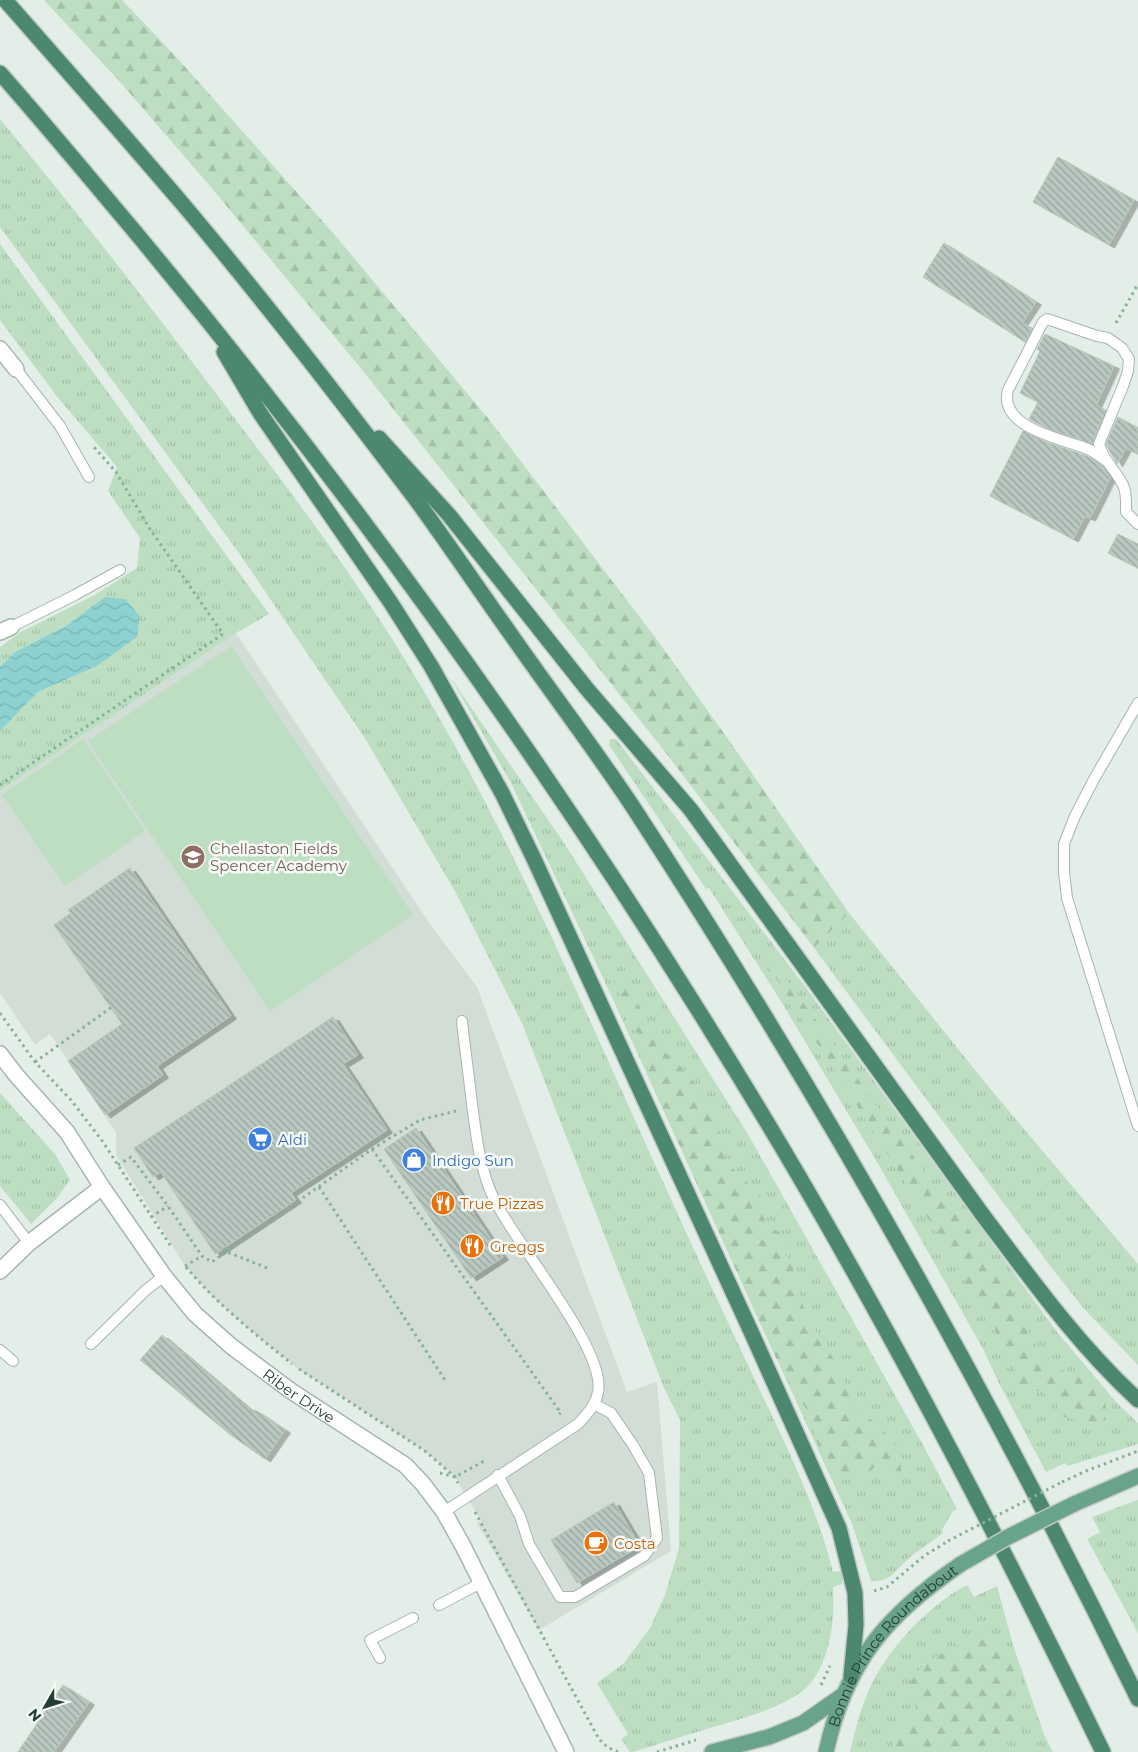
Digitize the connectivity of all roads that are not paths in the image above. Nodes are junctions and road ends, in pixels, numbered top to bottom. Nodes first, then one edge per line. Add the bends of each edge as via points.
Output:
1 (5, 0) edge
2 (0, 73) edge
3 (195, 304) junction
4 (0, 349) edge
5 (308, 358) junction
6 (16, 369) joint
7 (1105, 460) junction
8 (89, 477) dead end
9 (1138, 524) edge
10 (120, 570) dead end
11 (5, 630) edge
12 (1138, 703) edge
13 (462, 1021) dead end
14 (0, 1054) edge
15 (1138, 1126) edge
16 (102, 1187) junction
17 (0, 1205) edge
18 (29, 1243) junction
19 (0, 1271) edge
20 (164, 1276) junction
21 (91, 1344) dead end
22 (0, 1350) edge
23 (12, 1361) dead end
24 (1138, 1400) edge
25 (594, 1404) junction
26 (498, 1475) junction
27 (1138, 1476) edge
28 (444, 1512) junction
29 (481, 1583) junction
30 (439, 1605) dead end
31 (413, 1618) dead end
32 (380, 1658) dead end
33 (851, 1676) junction
34 (843, 1695) junction
35 (1138, 1699) edge
36 (566, 1752) edge
37 (712, 1752) edge
38 (826, 1752) edge
39 (1103, 1752) edge

1 - 5 highway via 184,205
2 - 3 highway
3 - 33 highway via 260,414 431,666 502,793 534,859 839,1528 855,1593 856,1625
3 - 39 highway via 260,384 422,601 586,835 686,990 870,1301 956,1458
4 - 6 street
5 - 24 highway via 449,515 587,689 691,810 982,1214 1074,1332
5 - 35 highway via 419,504 628,800 806,1083 1017,1457
6 - 8 lane via 60,426
7 - 7 lane via 1089,450 1029,427 1010,411 1005,399 1008,390 1046,319 1108,338 1122,348 1129,359 1123,386 1099,444
7 - 9 lane via 1123,484 1127,497 1126,512
10 - 11 lane
12 - 15 lane via 1075,816 1064,844 1064,872 1066,898
13 - 25 lane via 482,1166 504,1218 586,1342 599,1380
14 - 16 street, Riber Drive via 67,1132
16 - 18 street
16 - 20 street, Riber Drive
17 - 18 lane
18 - 19 street
20 - 21 lane
20 - 28 street, Riber Drive via 195,1314 231,1346 291,1391 405,1465
22 - 23 lane
25 - 26 lane via 578,1424
25 - 26 lane via 611,1413 649,1473 657,1538 644,1556 575,1597 560,1597 529,1544 520,1516
26 - 28 lane
27 - 33 main road, Bonnie Prince Roundabout, bridge via 1074,1504 961,1564 912,1600 886,1625
28 - 29 street, Riber Drive
29 - 30 lane
29 - 36 street, Riber Drive
31 - 32 lane via 370,1640
33 - 34 main road, Bonnie Prince Roundabout
34 - 37 main road via 803,1723 769,1737
34 - 38 main road, Bonnie Prince Roundabout

